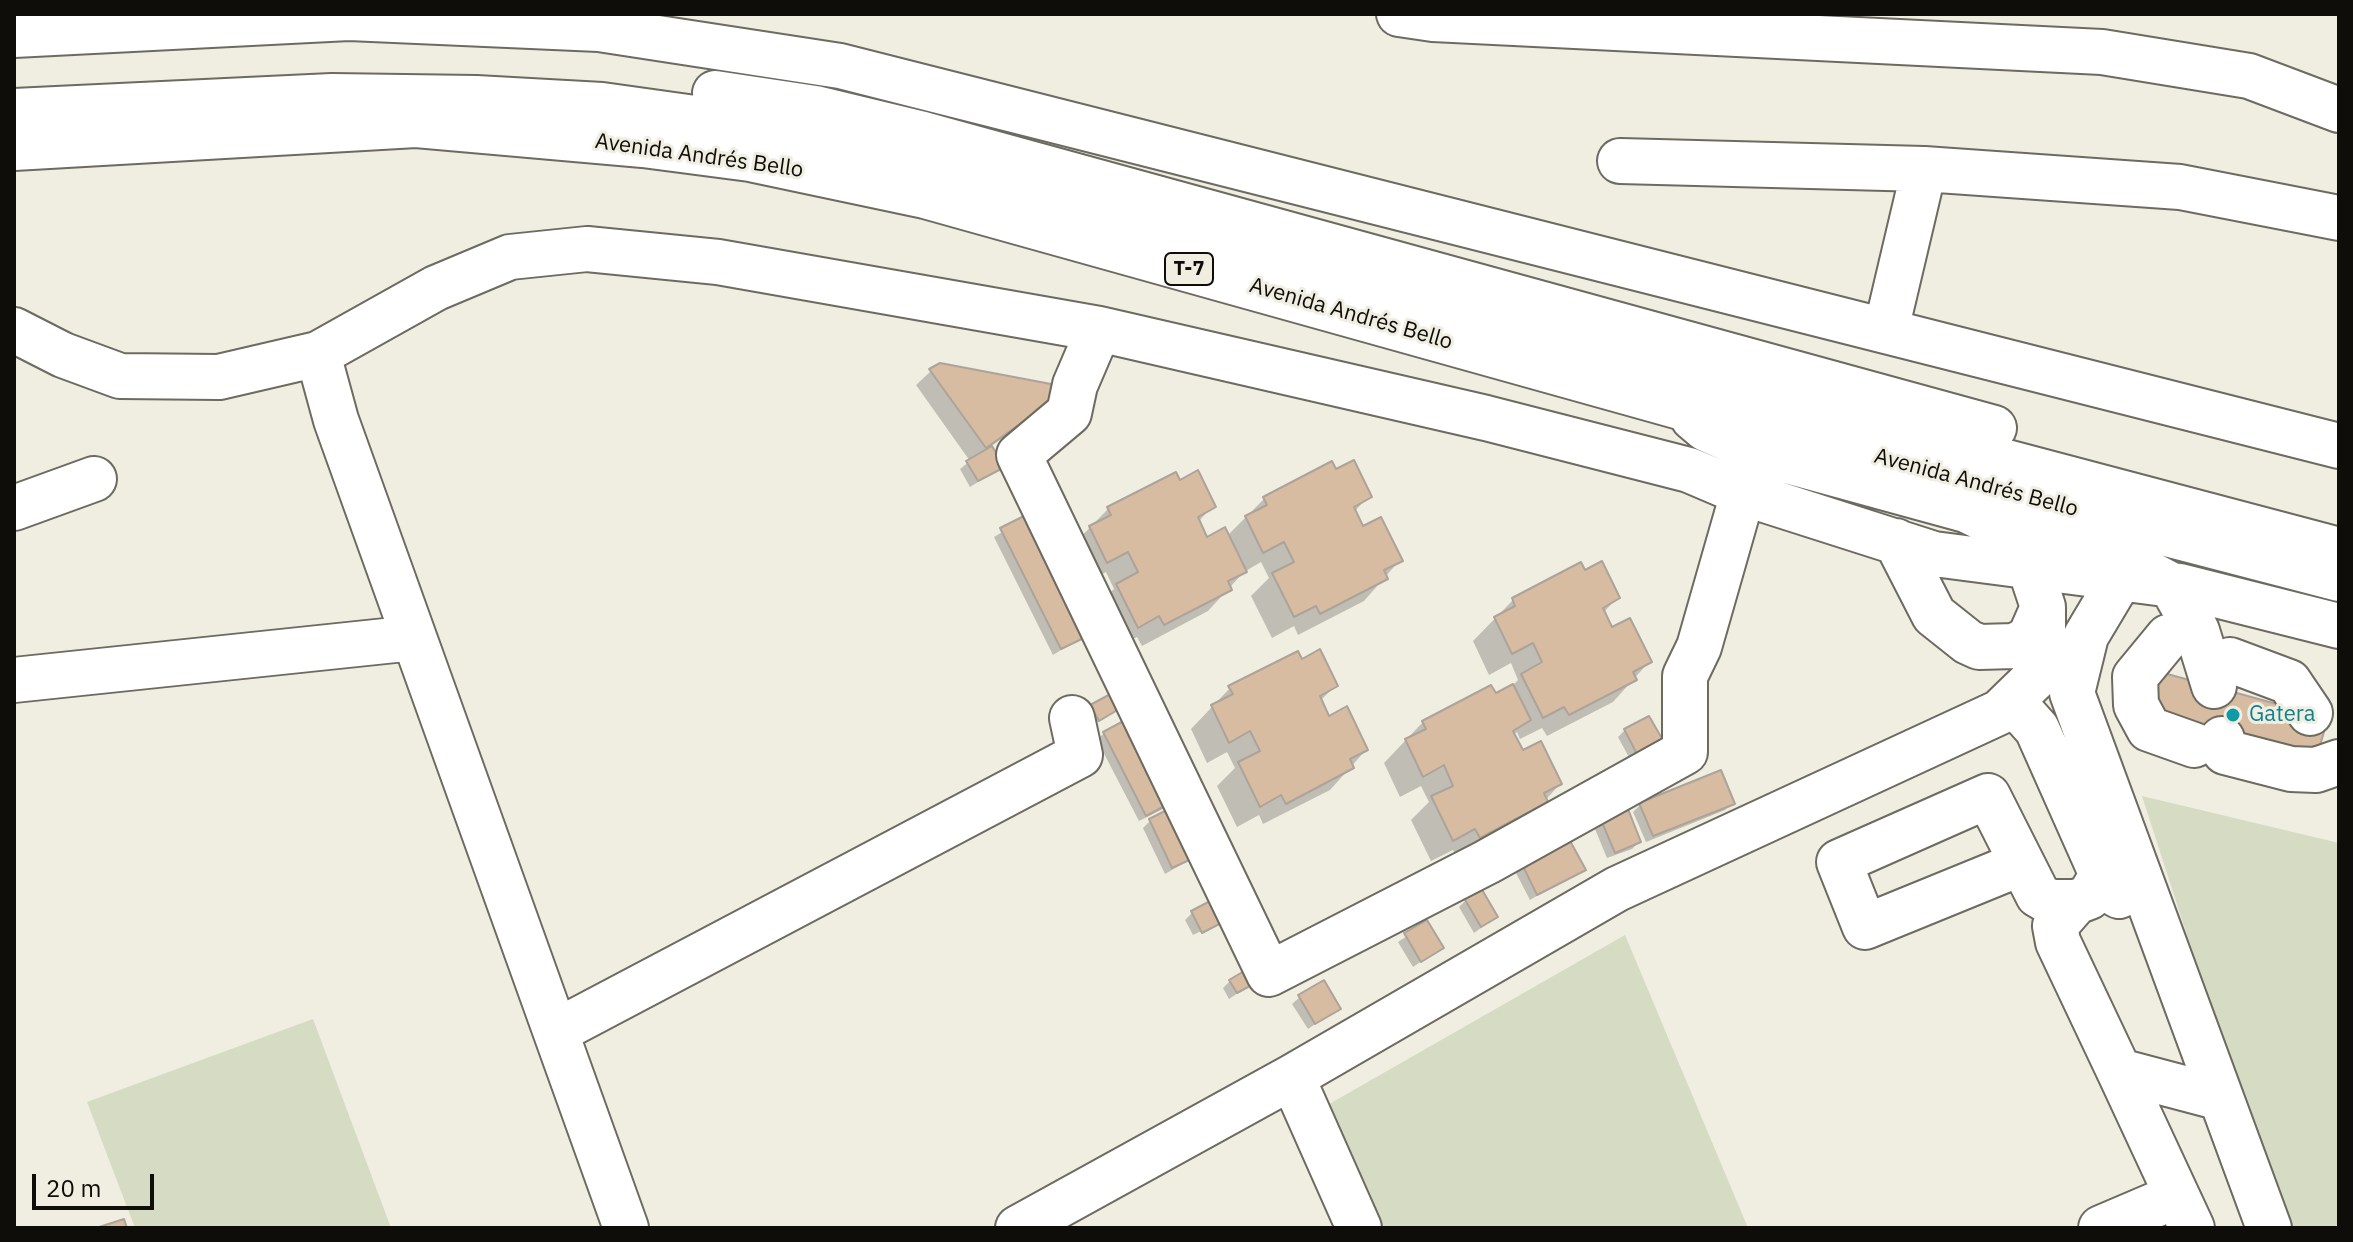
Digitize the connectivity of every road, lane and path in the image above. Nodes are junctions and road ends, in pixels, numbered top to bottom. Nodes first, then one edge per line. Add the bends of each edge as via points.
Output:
1 (1399, 14) edge
2 (14, 35) edge
3 (14, 89) edge
4 (2339, 110) edge
5 (14, 111) edge
6 (14, 148) edge
7 (1620, 161) dead end
8 (1924, 169) junction
9 (2339, 218) edge
10 (1099, 329) junction
11 (14, 330) edge
12 (1886, 330) junction
13 (318, 354) junction
14 (1680, 407) junction
15 (2339, 446) edge
16 (94, 479) dead end
17 (1743, 493) junction
18 (14, 508) edge
19 (1966, 510) junction
20 (2339, 520) edge
21 (2166, 533) junction
22 (1896, 541) junction
23 (2339, 550) edge
24 (2029, 579) junction
25 (2339, 579) edge
26 (2155, 593) junction
27 (2339, 626) edge
28 (414, 638) junction
29 (14, 680) edge
30 (2041, 689) junction
31 (1072, 718) dead end
32 (2328, 754) edge
33 (2022, 863) dead end
34 (2089, 891) junction
35 (2153, 912) junction
36 (557, 1031) junction
37 (2119, 1071) junction
38 (1292, 1077) junction
39 (2221, 1098) junction
40 (2184, 1212) edge
41 (626, 1228) edge
42 (1018, 1228) edge
43 (1359, 1228) edge
44 (2101, 1228) edge
45 (2269, 1228) edge

1 - 4 main road via 2102,52 2249,76
2 - 12 main road via 349,18 599,29 810,61
3 - 20 main road via 384,72 496,73 645,82 815,108 1043,165
5 - 23 main road via 332,96 602,105 702,119 909,165
6 - 14 main road, Avenida Andrés Bello / T-7 via 416,125 750,159 925,196
7 - 8 main road
8 - 9 main road via 2180,187
8 - 12 main road
10 - 13 main road via 718,262 587,249 510,257 436,288
10 - 17 main road via 1660,462
10 - 17 main road via 1069,413 1019,455 1269,974 1685,752 1685,676 1699,647
11 - 13 main road via 120,376 219,377
12 - 15 main road
13 - 28 main road via 336,420
14 - 19 main road via 1706,429 1762,454
14 - 21 main road, Avenida Andrés Bello / T-7
16 - 18 main road
17 - 22 main road
19 - 24 main road via 2013,538
19 - 26 main road
21 - 25 main road, Avenida Andrés Bello / T-7
21 - 26 main road
22 - 24 main road
22 - 24 main road via 1934,615 1955,635 1979,647 2014,646 2029,639
24 - 26 main road
24 - 30 main road via 2043,654
26 - 27 main road
26 - 30 main road
26 - 32 main road via 2197,631 2218,680 2289,682
26 - 32 main road via 2135,677 2136,705 2149,729 2207,741 2291,769
28 - 29 main road
28 - 36 main road
30 - 34 main road via 2031,718 2047,748
30 - 35 main road via 2091,744
30 - 38 main road via 1617,889
31 - 36 main road via 1080,755
33 - 34 main road via 2038,895 2050,902
34 - 35 main road via 2111,891
34 - 37 main road via 2055,926
35 - 39 main road
36 - 41 main road
37 - 39 main road
37 - 40 main road
38 - 42 main road
38 - 43 main road
39 - 45 main road
40 - 44 main road

